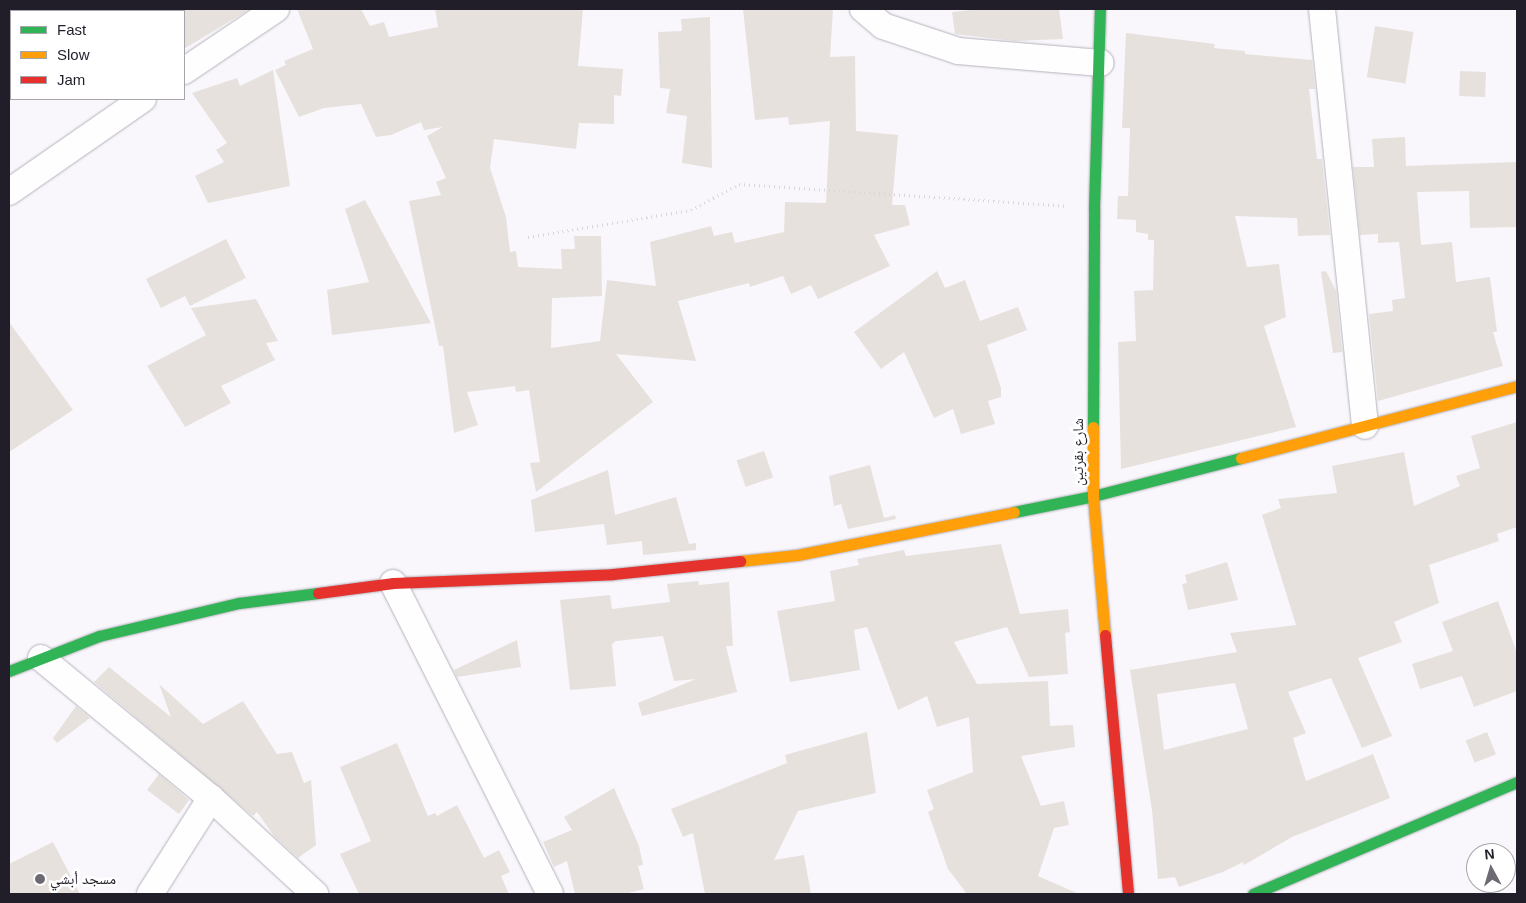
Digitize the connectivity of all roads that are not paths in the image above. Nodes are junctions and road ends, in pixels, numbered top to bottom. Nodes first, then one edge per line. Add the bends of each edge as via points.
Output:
1 (276, 9) edge
2 (863, 9) edge
3 (1100, 9) edge
4 (1322, 9) edge
5 (1100, 63) junction
6 (185, 69) edge
7 (142, 100) edge
8 (9, 192) edge
9 (1517, 386) edge
10 (1365, 426) junction
11 (1092, 496) junction
12 (393, 583) junction
13 (41, 658) junction
14 (9, 671) edge
15 (1517, 782) edge
16 (211, 798) junction
17 (150, 894) edge
18 (316, 894) edge
19 (550, 894) edge
20 (1128, 894) edge
21 (1253, 894) edge

1 - 6 street
2 - 5 street via 883,26 958,51
3 - 5 street, شارع بقرتين
4 - 10 street
5 - 11 street, شارع بقرتين via 1094,208
7 - 8 street
9 - 10 street
10 - 11 street
11 - 12 street via 797,555 613,574
11 - 20 street, شارع بقرتين
12 - 13 street via 239,603 99,636
12 - 19 street
13 - 14 street
13 - 16 street
15 - 21 street
16 - 17 street
16 - 18 street

